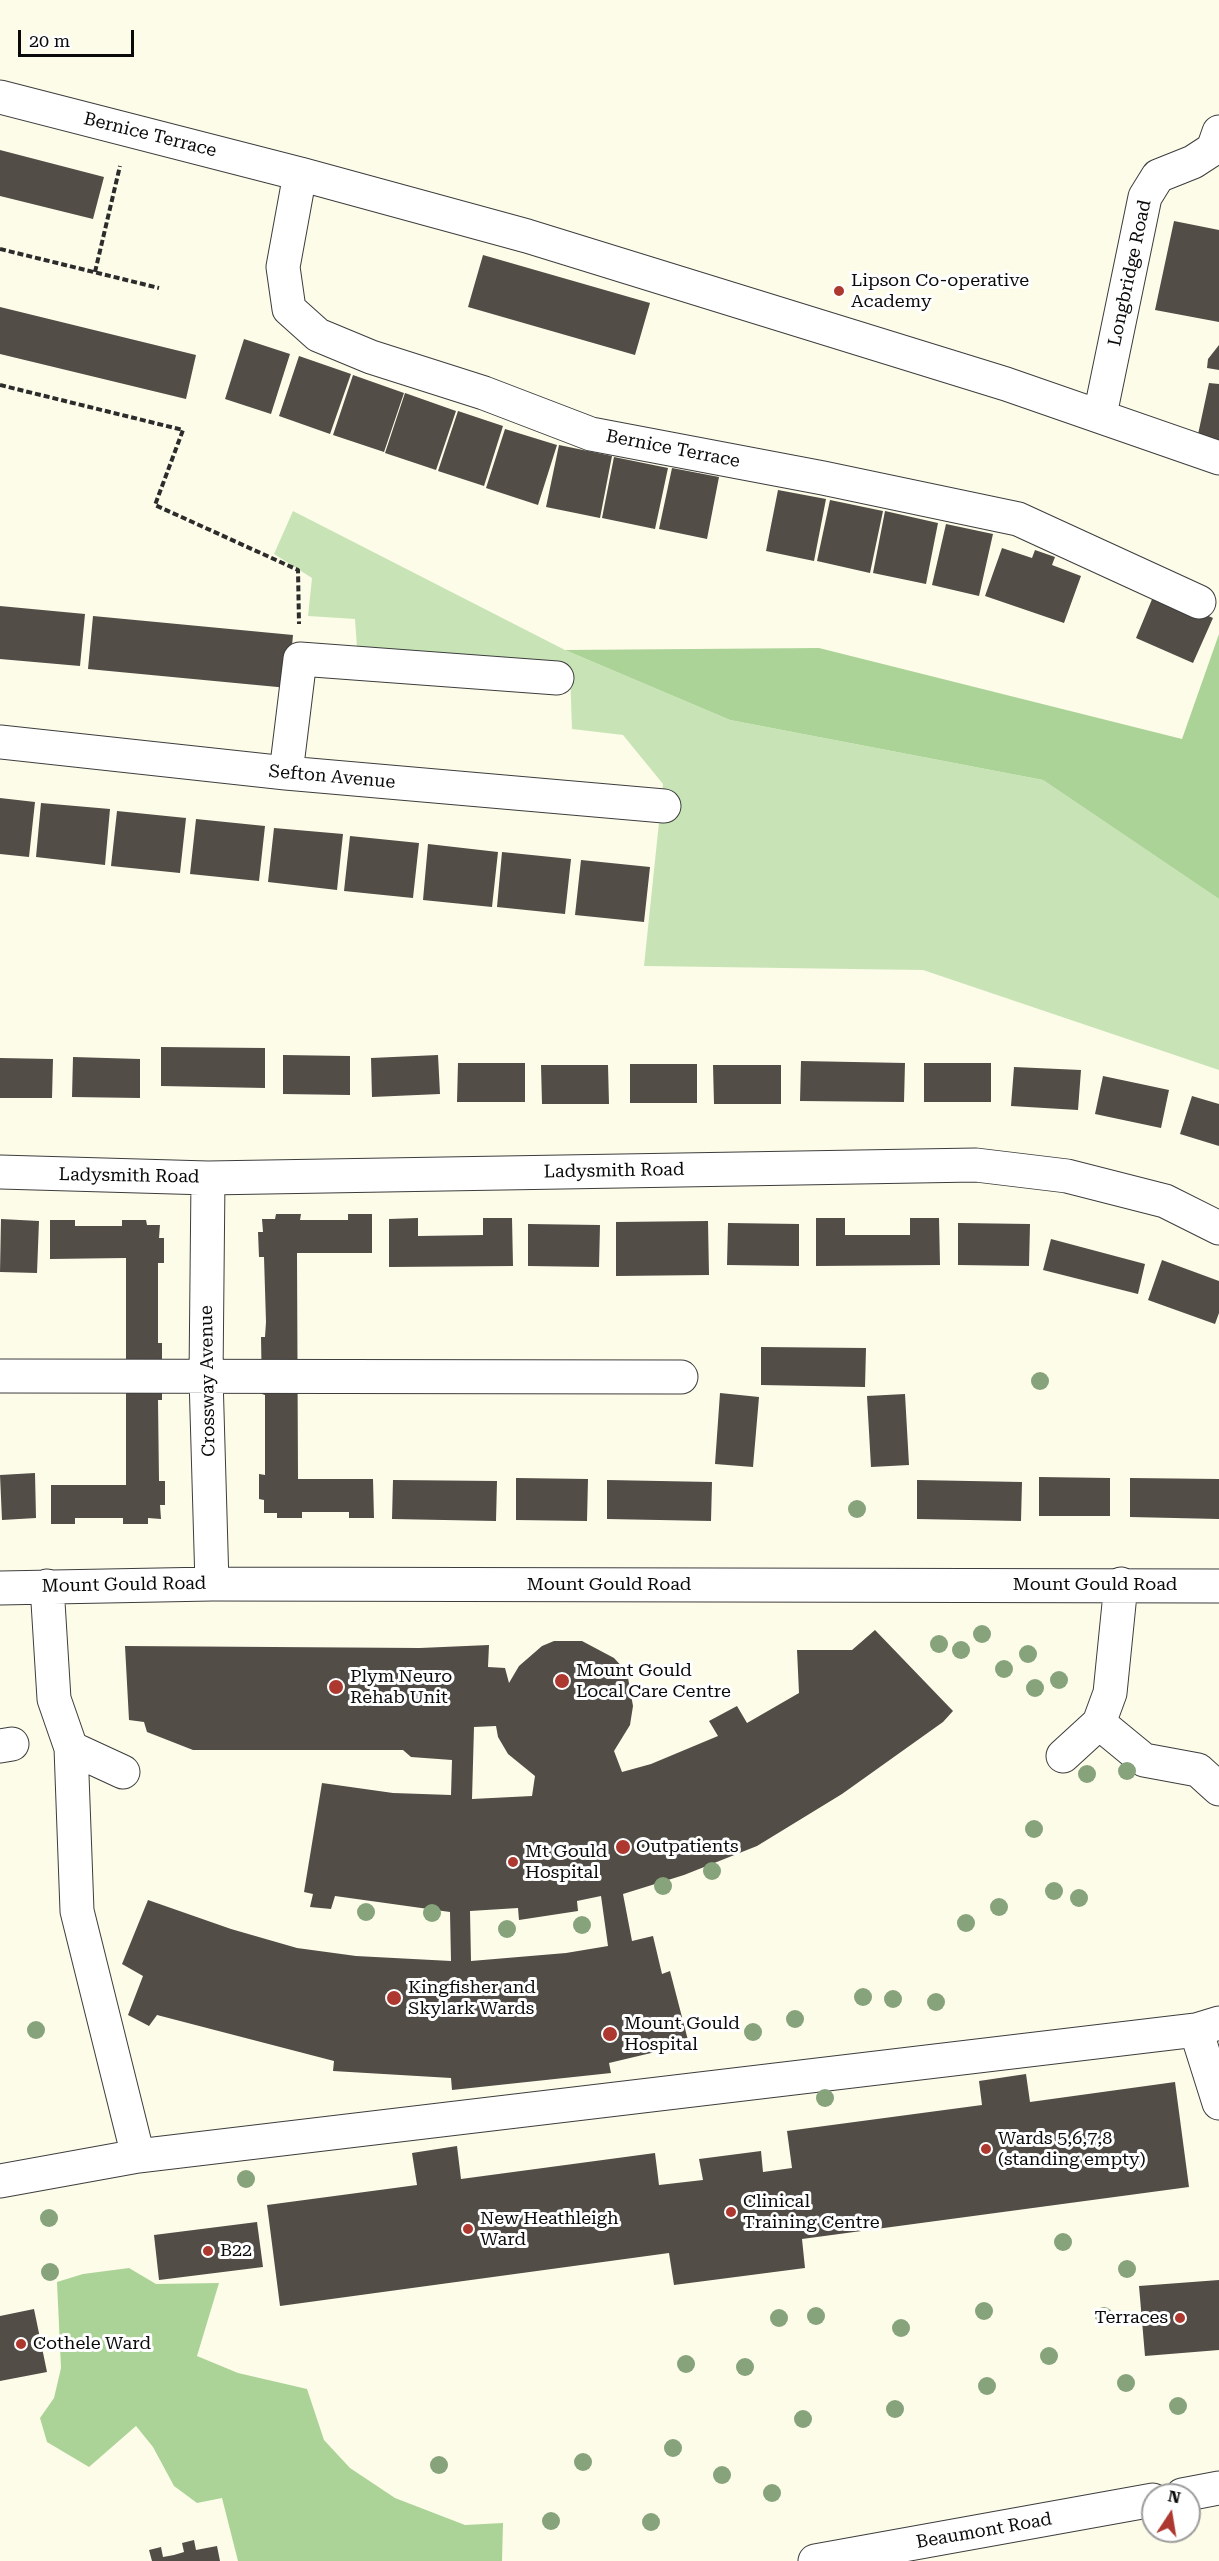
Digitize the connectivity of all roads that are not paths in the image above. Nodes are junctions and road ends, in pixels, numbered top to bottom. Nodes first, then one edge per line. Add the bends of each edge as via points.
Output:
1 (0, 97) edge
2 (1219, 132) edge
3 (300, 174) junction
4 (1100, 415) junction
5 (1219, 458) edge
6 (1199, 602) dead end
7 (557, 678) dead end
8 (0, 742) edge
9 (286, 773) junction
10 (664, 806) dead end
11 (0, 1172) edge
12 (208, 1178) junction
13 (1219, 1227) edge
14 (0, 1376) edge
15 (206, 1377) junction
16 (681, 1377) dead end
17 (212, 1584) junction
18 (1121, 1584) junction
19 (47, 1586) junction
20 (1219, 1586) edge
21 (0, 1588) edge
22 (1099, 1723) junction
23 (71, 1748) junction
24 (1063, 1756) dead end
25 (123, 1772) dead end
26 (1219, 1789) edge
27 (1207, 2026) edge
28 (1219, 2103) edge
29 (138, 2156) junction
30 (0, 2181) edge
31 (1219, 2488) edge
32 (1201, 2491) edge
33 (1141, 2502) edge
34 (815, 2561) edge

1 - 3 street, Bernice Terrace
2 - 4 street, Longbridge Road via 1214,149 1158,176 1145,197
3 - 4 street, Bernice Terrace via 526,236
3 - 6 street, Bernice Terrace via 283,267 289,309 318,335 591,434 1018,519
4 - 5 street, Bernice Terrace
7 - 9 street via 300,659
8 - 9 street, Sefton Avenue
9 - 10 street, Sefton Avenue
11 - 12 street, Ladysmith Road
12 - 13 street, Ladysmith Road via 976,1165 1067,1176 1154,1198
12 - 15 street, Crossway Avenue
14 - 15 street
15 - 16 street
15 - 17 street, Crossway Avenue
17 - 18 street, Mount Gould Road
17 - 19 street, Mount Gould Road
18 - 20 street, Mount Gould Road
18 - 22 street via 1110,1693
19 - 21 street, Mount Gould Road
19 - 23 street via 54,1699
22 - 24 street
22 - 26 street via 1144,1760 1198,1770
23 - 25 street
23 - 29 street via 77,1911
27 - 28 street
27 - 29 street
29 - 30 street
31 - 32 street
33 - 34 street, Beaumont Road

